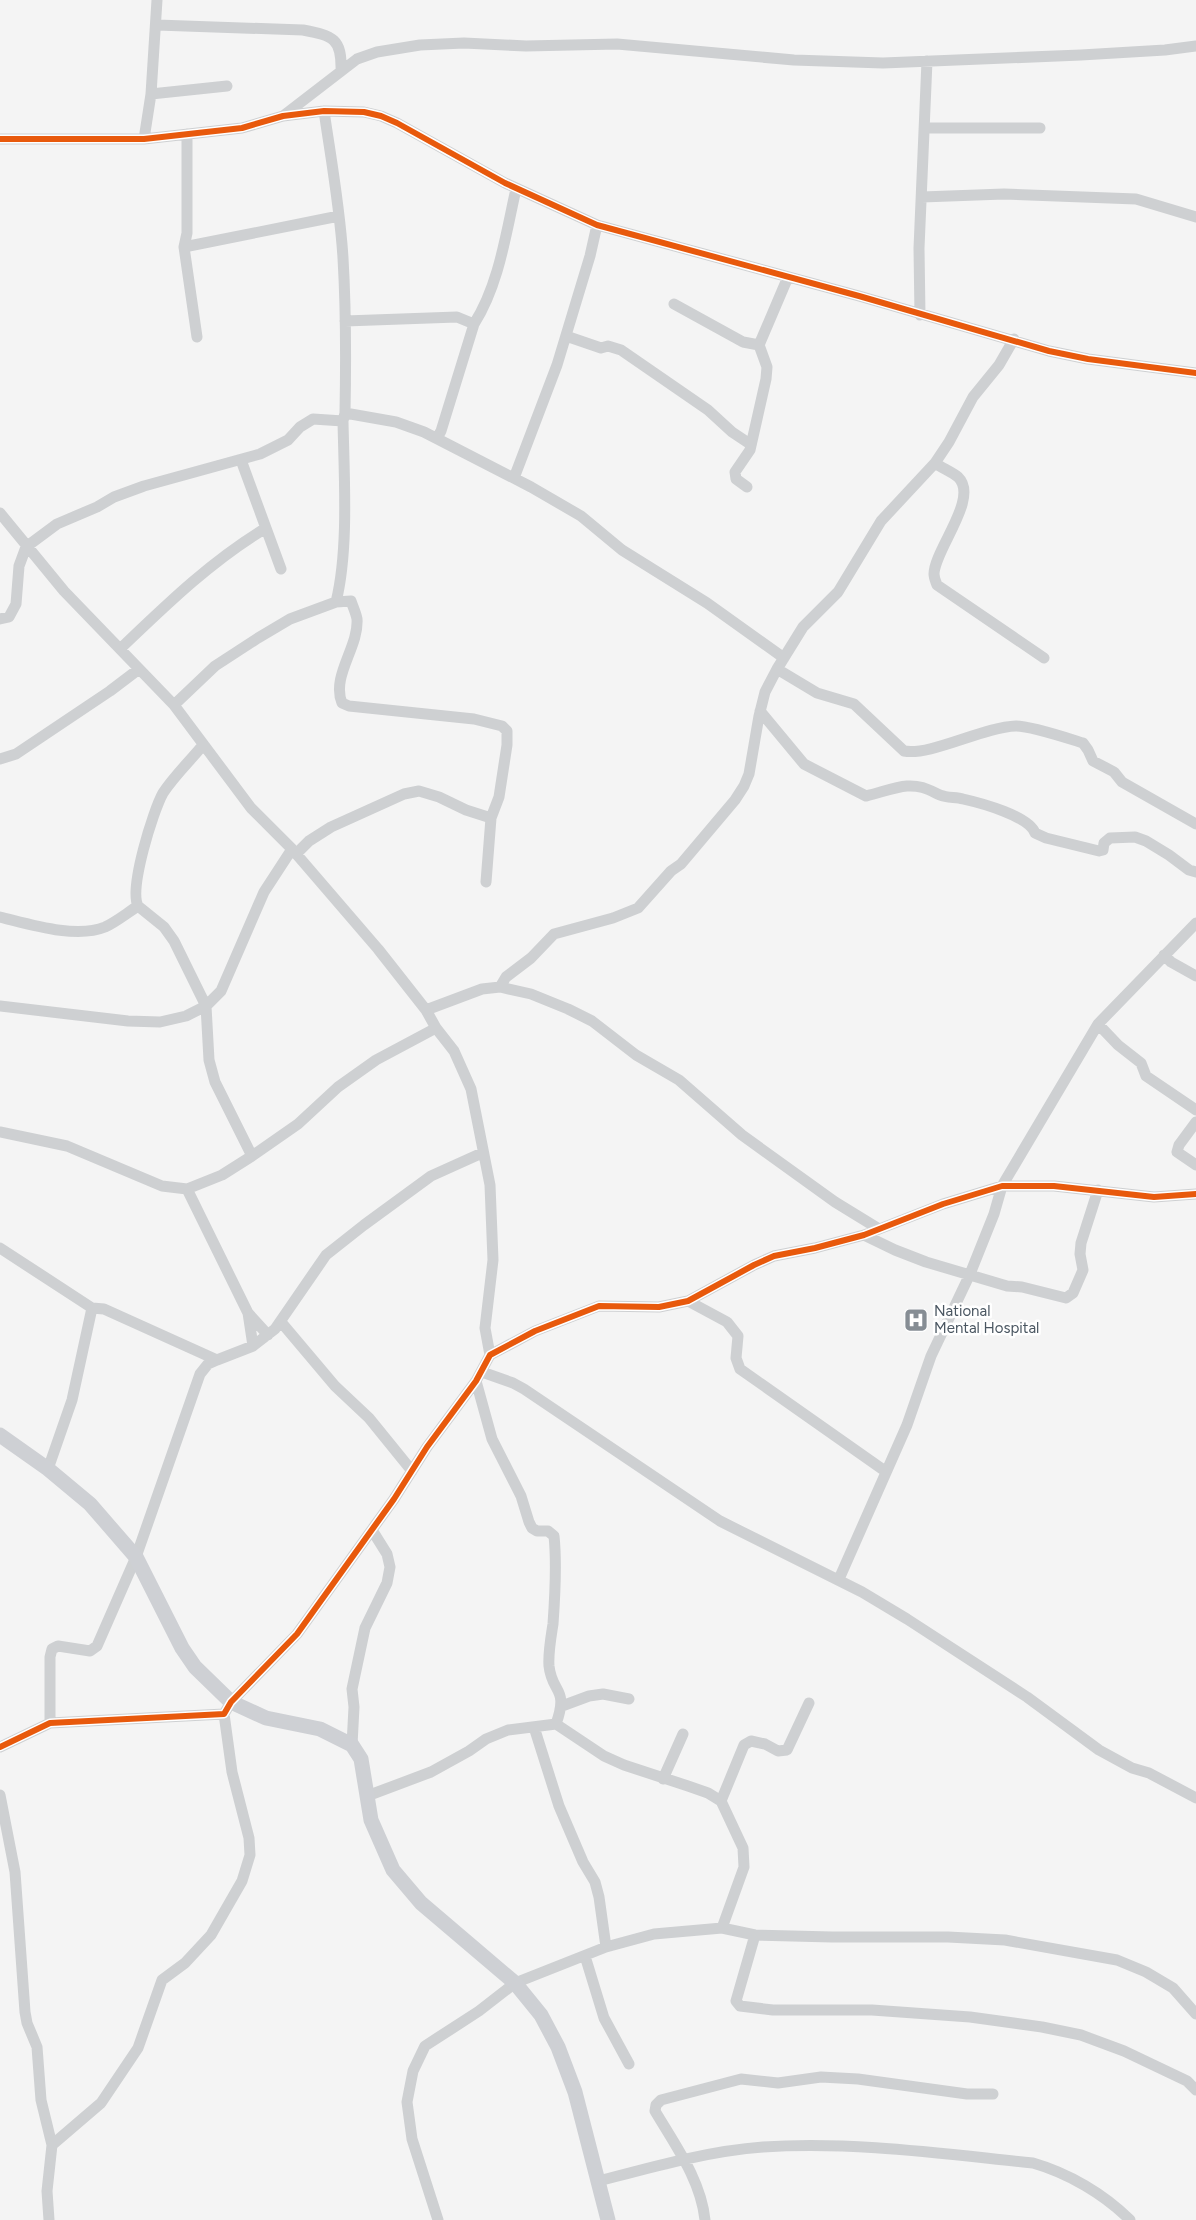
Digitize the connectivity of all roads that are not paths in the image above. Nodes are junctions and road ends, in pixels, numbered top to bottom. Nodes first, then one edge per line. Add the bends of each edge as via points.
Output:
1 (158, 0) edge
2 (156, 25) junction
3 (1196, 46) edge
4 (927, 61) junction
5 (341, 71) junction
6 (226, 86) dead end
7 (151, 94) junction
8 (324, 111) junction
9 (283, 116) junction
10 (924, 128) junction
11 (1040, 128) dead end
12 (187, 134) junction
13 (0, 139) edge
14 (144, 139) junction
15 (516, 188) junction
16 (922, 197) junction
17 (339, 216) junction
18 (1196, 217) edge
19 (597, 225) junction
20 (184, 247) junction
21 (788, 278) junction
22 (674, 304) dead end
23 (920, 315) junction
24 (345, 321) junction
25 (474, 324) junction
26 (566, 336) junction
27 (197, 337) dead end
28 (1014, 339) junction
29 (759, 345) junction
30 (1196, 373) edge
31 (344, 417) junction
32 (437, 438) junction
33 (750, 444) junction
34 (241, 460) junction
35 (935, 463) junction
36 (514, 478) junction
37 (748, 487) dead end
38 (0, 513) edge
39 (266, 528) junction
40 (26, 547) junction
41 (281, 569) dead end
42 (336, 602) junction
43 (0, 619) edge
44 (120, 650) junction
45 (784, 658) junction
46 (1044, 658) dead end
47 (139, 669) junction
48 (776, 669) junction
49 (174, 705) junction
50 (760, 712) junction
51 (204, 745) junction
52 (0, 759) edge
53 (491, 818) junction
54 (1196, 824) edge
55 (294, 851) junction
56 (1196, 872) edge
57 (486, 882) dead end
58 (138, 906) junction
59 (0, 918) edge
60 (1196, 923) edge
61 (1164, 955) junction
62 (1196, 976) edge
63 (500, 986) junction
64 (0, 1006) edge
65 (206, 1006) junction
66 (426, 1010) junction
67 (1098, 1024) junction
68 (436, 1028) junction
69 (1196, 1110) edge
70 (1196, 1122) edge
71 (0, 1132) edge
72 (482, 1153) junction
73 (252, 1156) junction
74 (1196, 1165) edge
75 (1002, 1186) junction
76 (187, 1189) junction
77 (1098, 1190) junction
78 (1196, 1194) edge
79 (879, 1229) junction
80 (864, 1235) junction
81 (0, 1248) edge
82 (970, 1274) junction
83 (688, 1301) junction
84 (92, 1308) junction
85 (248, 1313) junction
86 (280, 1322) junction
87 (268, 1335) junction
88 (253, 1346) junction
89 (490, 1355) junction
90 (217, 1360) junction
91 (479, 1377) junction
92 (0, 1436) edge
93 (48, 1469) junction
94 (412, 1471) junction
95 (885, 1471) junction
96 (372, 1530) junction
97 (136, 1557) junction
98 (839, 1579) junction
99 (629, 1699) dead end
100 (808, 1703) dead end
101 (562, 1706) junction
102 (227, 1708) junction
103 (50, 1723) junction
104 (556, 1724) junction
105 (534, 1727) junction
106 (683, 1734) dead end
107 (352, 1744) junction
108 (0, 1746) edge
109 (663, 1779) junction
110 (0, 1795) edge
111 (367, 1796) junction
112 (1196, 1798) edge
113 (721, 1802) junction
114 (722, 1928) junction
115 (755, 1935) junction
116 (606, 1947) junction
117 (585, 1956) junction
118 (515, 1983) junction
119 (1196, 2014) edge
120 (629, 2064) dead end
121 (1196, 2090) edge
122 (993, 2094) dead end
123 (52, 2145) junction
124 (684, 2160) junction
125 (599, 2181) junction
126 (49, 2220) edge
127 (438, 2220) edge
128 (608, 2220) edge
129 (705, 2220) edge
130 (1130, 2220) edge

1 - 2 street
2 - 5 street via 303,30 327,35 338,45
2 - 7 street
3 - 4 street via 1137,52
4 - 5 street via 794,60 617,44 526,46 464,43 420,45 377,52 357,59
4 - 10 street
5 - 9 street
6 - 7 street
7 - 14 street
8 - 9 street
8 - 15 street via 381,116
8 - 17 street
9 - 12 street via 242,128
10 - 11 street
10 - 16 street
12 - 14 street
12 - 20 street via 187,232
13 - 14 street
15 - 19 street
15 - 25 street via 498,268 483,311
16 - 18 street via 1004,194 1136,199
16 - 23 street
17 - 20 street
17 - 24 street
19 - 21 street
19 - 26 street
20 - 27 street
21 - 23 street
21 - 29 street
22 - 29 street via 742,342
23 - 28 street
24 - 25 street via 457,317
24 - 31 street
25 - 32 street
26 - 33 street via 601,348 608,346 621,350 708,410
26 - 36 street
28 - 30 street via 1088,359
28 - 35 street via 973,397
29 - 33 street via 767,367 766,379
31 - 32 street via 396,422
31 - 34 street via 313,419 288,440
31 - 42 street via 343,532 340,588
32 - 36 street
33 - 37 street via 750,450 735,472 736,478
34 - 39 street
34 - 40 street via 114,497 57,524
35 - 45 street via 881,521 838,592 803,627
35 - 46 street via 959,478 964,489 961,511 936,565 937,585
36 - 45 street via 581,516 622,550 699,597
38 - 40 street
39 - 41 street
39 - 44 street via 203,571
40 - 43 street via 19,566 16,604 10,617
40 - 44 street
42 - 49 street via 290,619 258,638 215,666
42 - 53 street via 351,601 357,619 341,678 339,696 342,703 474,719 502,726 507,731 499,796
44 - 47 street
45 - 48 street
47 - 49 street
47 - 52 street via 16,754
48 - 50 street
48 - 54 street via 817,693 854,704 904,751 920,750 1015,726 1083,744 1093,761 1114,772 1122,782
49 - 51 street
50 - 56 street via 804,764 866,796 906,786 922,786 940,795 1011,815 1046,838 1099,851 1110,838 1135,837
50 - 63 street via 744,786 681,864 638,908 554,934 531,958 506,976
51 - 55 street via 251,808
51 - 58 street via 163,794 146,839 136,886
53 - 55 street via 419,791 404,794 330,828
53 - 57 street
55 - 65 street via 264,892 221,991
55 - 66 street
58 - 59 street via 95,930 55,929
58 - 65 street via 164,927 174,941
60 - 61 street
61 - 62 street
61 - 67 street
63 - 66 street via 482,989
63 - 79 street via 544,998 592,1021 636,1055 679,1080 748,1140
64 - 65 street via 136,1022 160,1022 186,1016
65 - 73 street via 209,1060 215,1082
66 - 68 street
67 - 69 street via 1141,1063 1146,1076
67 - 75 street
68 - 72 street via 454,1052 471,1090
68 - 73 street via 376,1060 338,1087 298,1124
70 - 74 street via 1177,1152
71 - 76 street via 68,1146 162,1186
72 - 86 street via 431,1176 326,1256
72 - 89 street via 490,1185 493,1260 485,1328
73 - 76 street via 222,1175
75 - 77 street
75 - 79 street
75 - 82 street
76 - 85 street
77 - 78 street via 1154,1197
77 - 82 street via 1081,1244 1083,1270 1073,1293 1066,1298 1007,1286
79 - 80 street
80 - 82 street via 926,1262
80 - 83 street via 774,1256
81 - 84 street
82 - 95 street via 931,1356 908,1425
83 - 89 street via 659,1307 599,1306 535,1331
83 - 95 street via 727,1322 733,1329 738,1336 736,1358 740,1368
84 - 90 street via 104,1308
84 - 93 street via 72,1400
85 - 87 street
85 - 88 street
86 - 87 street
86 - 94 street via 335,1386 369,1418
87 - 88 street
88 - 90 street
89 - 91 street
90 - 97 street via 208,1364 200,1374
91 - 94 street
91 - 98 street via 513,1383 524,1389 720,1521
91 - 101 street via 492,1439 521,1496 529,1522 537,1531 554,1536 549,1663
92 - 93 street
93 - 97 street via 90,1504
94 - 96 street
95 - 98 street
96 - 102 street via 296,1634
96 - 107 street via 387,1554 390,1567 387,1583 365,1628 352,1689
97 - 102 street via 182,1648
97 - 103 street via 97,1646 90,1651 58,1646 52,1650
98 - 112 street via 907,1618 1027,1697 1099,1750
99 - 101 street via 603,1694
100 - 113 street via 787,1750 778,1752 765,1744 750,1741 744,1745
101 - 104 street
102 - 103 street
102 - 107 street via 320,1729
102 - 123 street via 232,1772 249,1838 250,1855 242,1881 211,1935 185,1963 162,1980 138,2048 106,2096 95,2110
103 - 108 street
104 - 105 street
104 - 109 street via 604,1756
105 - 111 street via 508,1730 486,1739 431,1772
105 - 116 street via 559,1806 595,1882
106 - 109 street
107 - 111 street via 361,1759
109 - 113 street via 708,1793
110 - 123 street via 16,1872 26,2017 39,2056 41,2100
111 - 118 street via 371,1820 394,1870 420,1903
113 - 114 street via 743,1848 744,1867
114 - 115 street
114 - 116 street via 654,1934
115 - 119 street via 1005,1940 1117,1960 1173,1988
115 - 121 street via 736,2001 740,2006 774,2010 872,2010 970,2017 1042,2027 1081,2035 1124,2051 1187,2080
116 - 117 street
117 - 118 street
117 - 120 street via 604,2018
118 - 125 street via 541,2015 558,2046 575,2092
118 - 127 street via 425,2046 413,2071 407,2102 412,2139
122 - 124 street via 967,2094 858,2079 821,2077 778,2083 741,2079 661,2100 656,2105 656,2111
123 - 126 street via 47,2191
124 - 125 street
124 - 129 street via 702,2198
124 - 130 street via 741,2149 807,2146 903,2150 1033,2163 1068,2176
125 - 128 street

